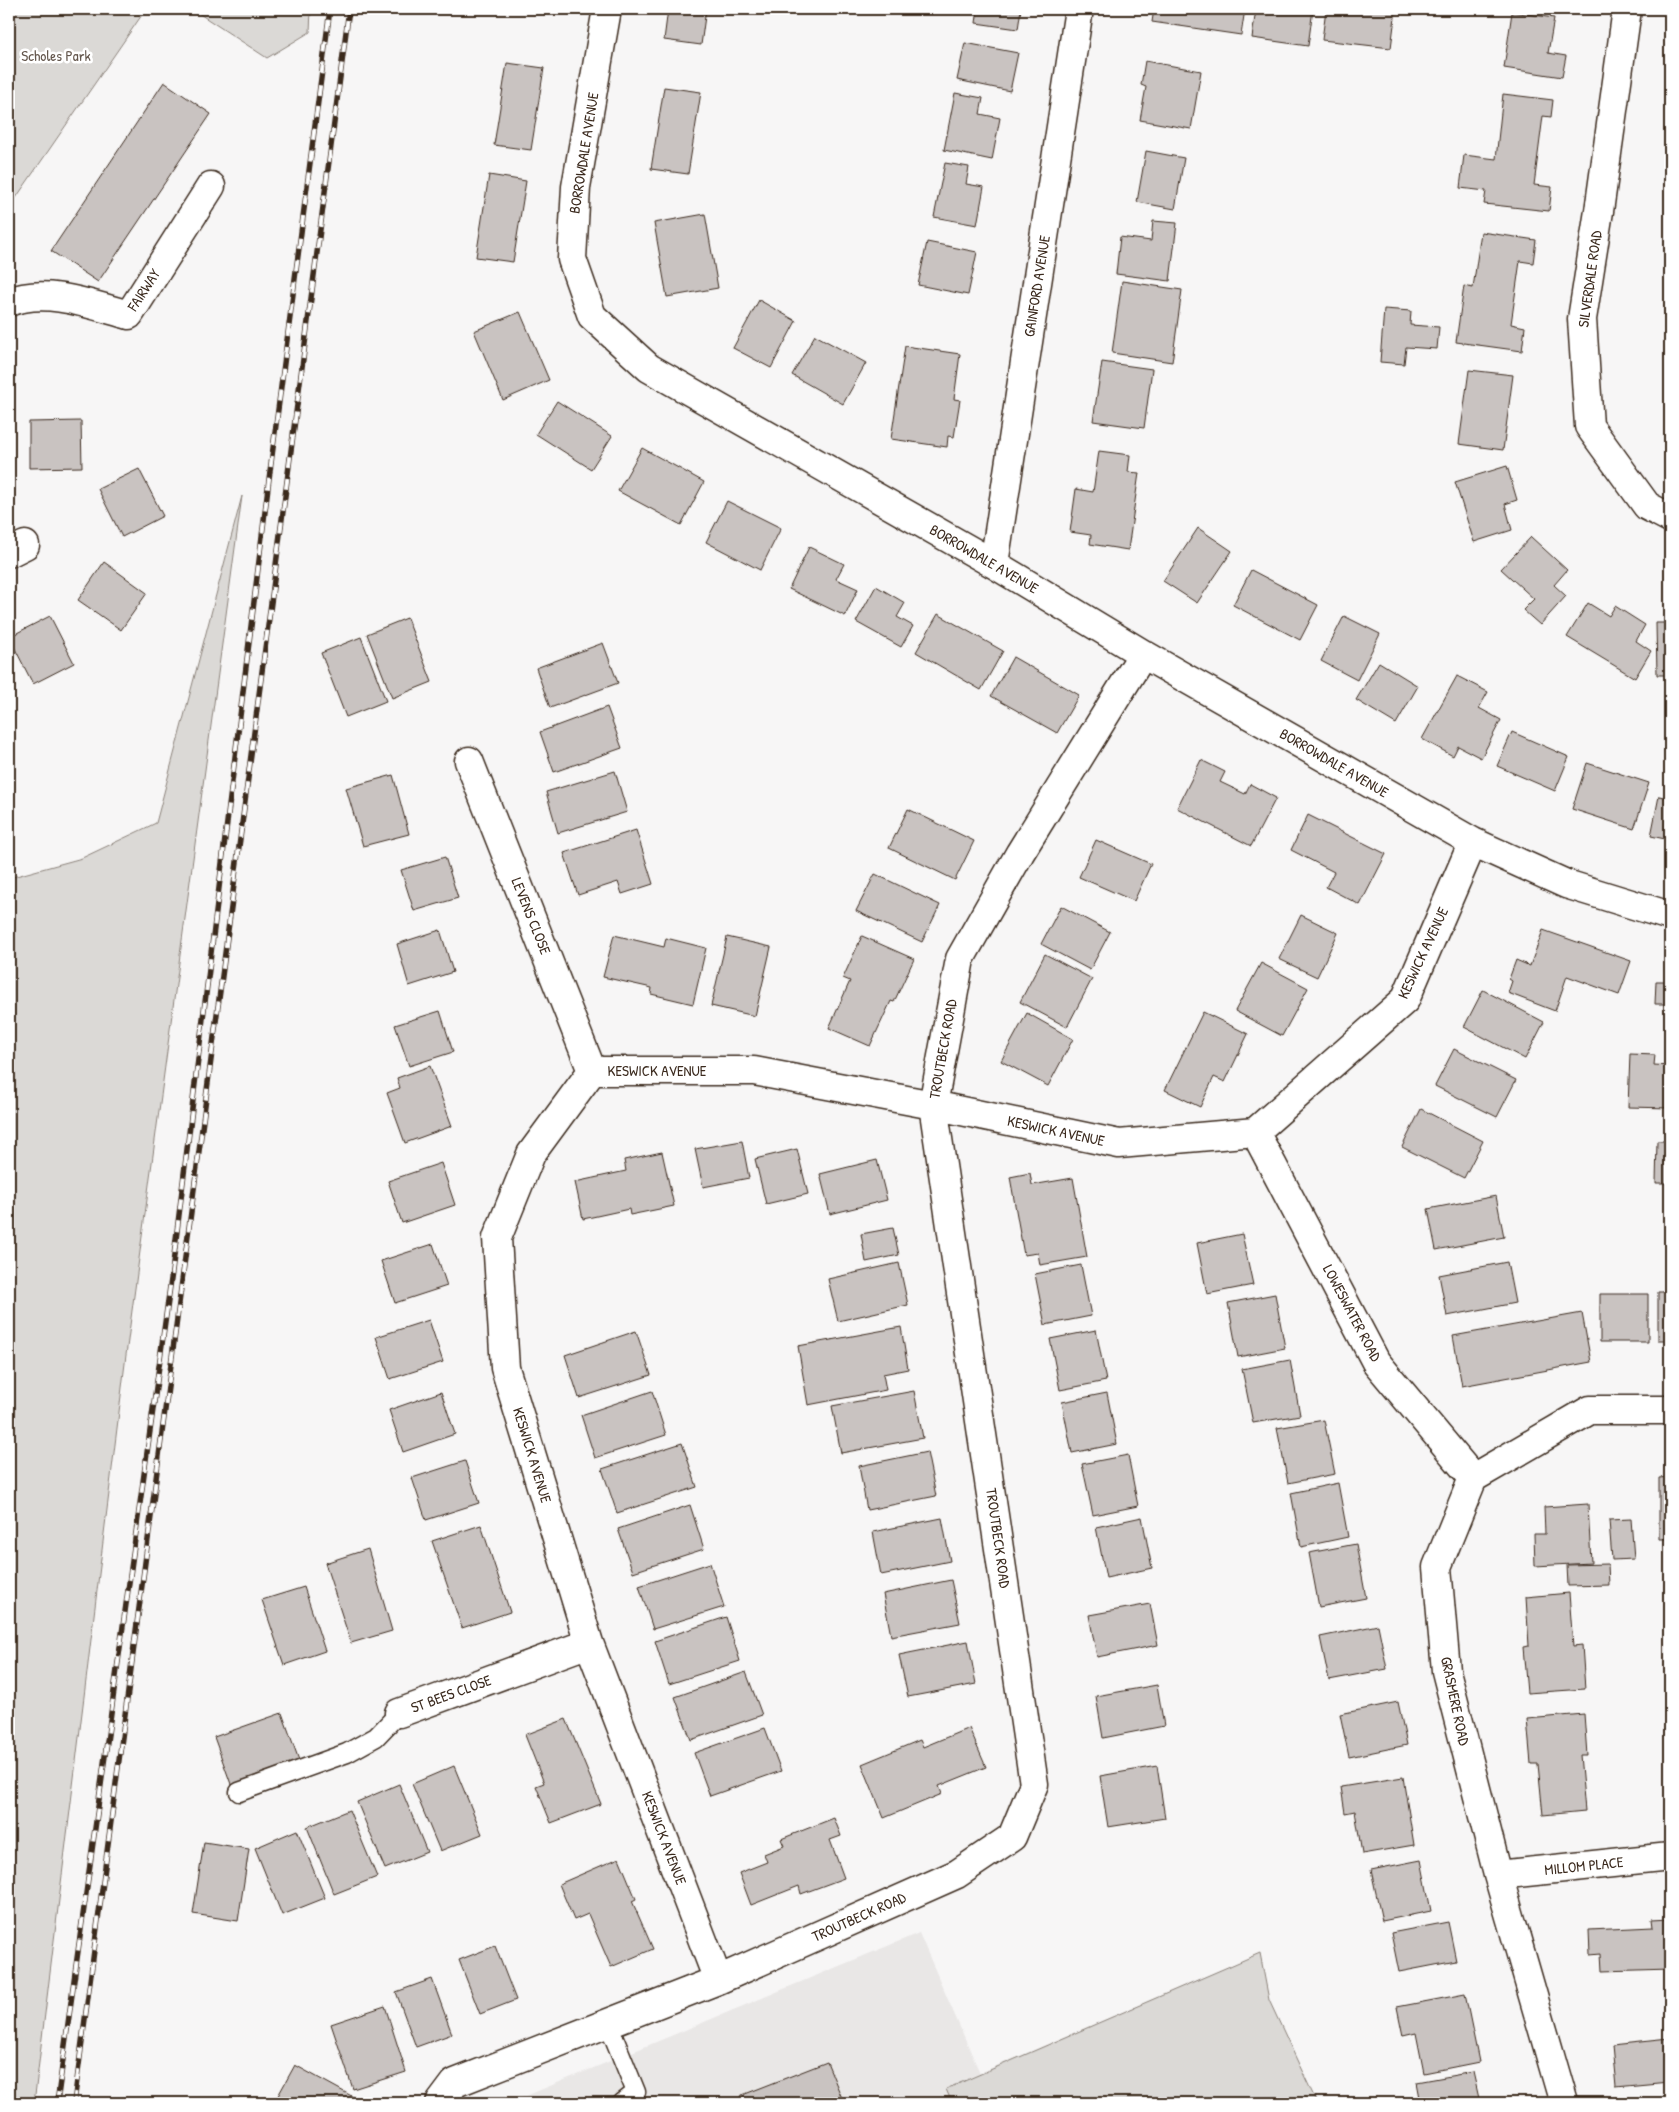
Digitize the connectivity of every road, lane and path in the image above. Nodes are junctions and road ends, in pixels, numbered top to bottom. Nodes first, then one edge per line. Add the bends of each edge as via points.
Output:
1 (607, 9) edge
2 (1079, 9) edge
3 (1627, 9) edge
4 (210, 186) dead end
5 (9, 302) edge
6 (1670, 518) edge
7 (994, 564) junction
8 (1143, 654) junction
9 (469, 761) dead end
10 (1473, 842) junction
11 (1670, 916) edge
12 (592, 1071) junction
13 (933, 1105) junction
14 (1255, 1132) junction
15 (1670, 1410) edge
16 (1473, 1478) junction
17 (589, 1643) junction
18 (399, 1713) joint
19 (239, 1792) dead end
20 (1670, 1857) edge
21 (1498, 1875) junction
22 (718, 1980) junction
23 (608, 2023) junction
24 (440, 2103) edge
25 (622, 2103) edge
26 (1564, 2103) edge

1 - 7 street, BORROWDALE AVENUE via 576,187 572,259 592,316 649,368
2 - 7 street, GAINFORD AVENUE
3 - 6 street, SILVERDALE ROAD via 1582,319 1589,426 1647,506
4 - 5 street, FAIRWAY via 129,315 78,301 24,296
7 - 8 street, BORROWDALE AVENUE
8 - 10 street, BORROWDALE AVENUE
8 - 13 street, TROUTBECK ROAD via 1020,853 960,959
9 - 12 street, LEVENS CLOSE
10 - 11 street, BORROWDALE AVENUE via 1566,884
10 - 14 street, KESWICK AVENUE via 1405,1000
12 - 13 street, KESWICK AVENUE via 754,1071
12 - 17 street, KESWICK AVENUE via 531,1154 497,1238 505,1368
13 - 14 street, KESWICK AVENUE via 1119,1144
13 - 22 street, TROUTBECK ROAD via 1034,1784 1012,1837 957,1874
14 - 16 street, LOWESWATER ROAD via 1376,1362
15 - 16 street via 1590,1410
16 - 21 street, GRASMERE ROAD via 1437,1567 1446,1671
17 - 18 street, ST BEES CLOSE
17 - 22 street, KESWICK AVENUE
18 - 19 lane, ST BEES CLOSE via 376,1737 347,1753
20 - 21 street, MILLOM PLACE
21 - 26 street, GRASMERE ROAD
22 - 23 street, TROUTBECK ROAD
23 - 24 street, TROUTBECK ROAD via 455,2083
23 - 25 lane via 636,2092

